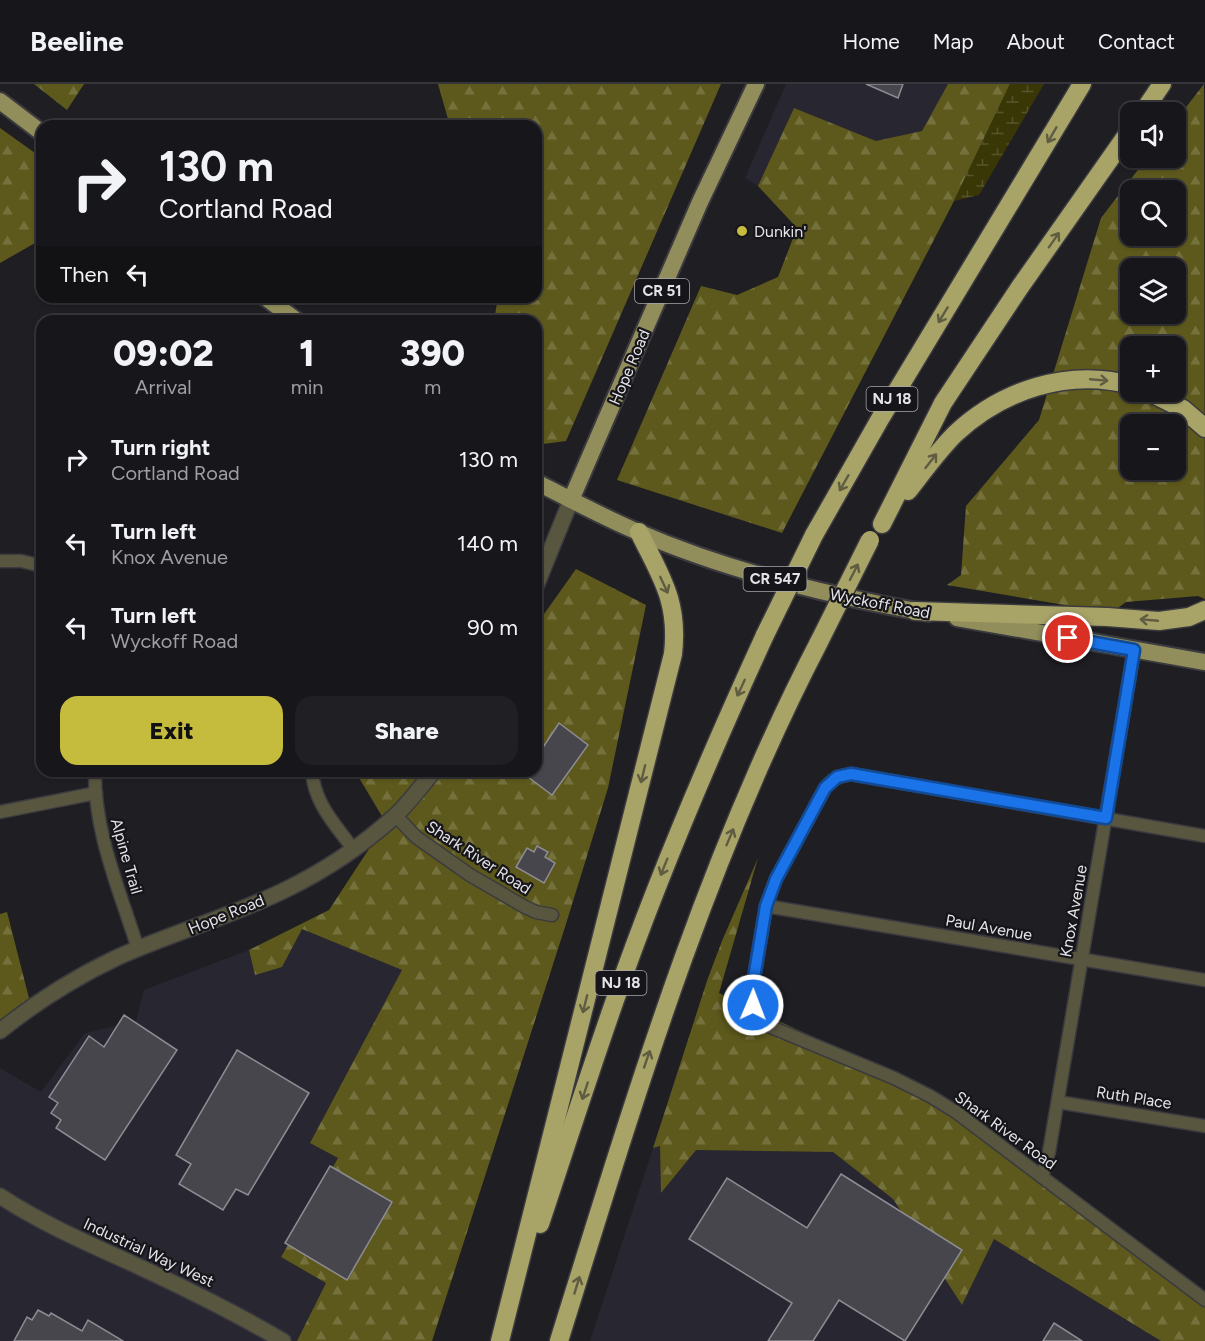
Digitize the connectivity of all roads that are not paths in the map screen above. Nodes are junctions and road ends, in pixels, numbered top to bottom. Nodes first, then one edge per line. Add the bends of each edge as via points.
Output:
1 (756, 84) edge
2 (1082, 84) edge
3 (1162, 84) edge
4 (0, 101) edge
5 (1150, 102) edge
6 (36, 128) edge
7 (1120, 145) edge
8 (273, 303) edge
9 (289, 315) edge
10 (1120, 383) edge
11 (1168, 402) edge
12 (1205, 428) edge
13 (542, 485) edge
14 (572, 500) junction
15 (882, 524) junction
16 (639, 532) junction
17 (0, 561) edge
18 (36, 565) edge
19 (542, 572) edge
20 (1205, 610) edge
21 (915, 611) junction
22 (1134, 650) junction
23 (1205, 662) edge
24 (95, 777) edge
25 (313, 777) edge
26 (429, 777) edge
27 (96, 793) junction
28 (0, 812) edge
29 (396, 816) junction
30 (1106, 818) junction
31 (1205, 836) edge
32 (353, 849) junction
33 (766, 906) junction
34 (552, 915) dead end
35 (138, 949) junction
36 (1081, 960) junction
37 (1205, 980) edge
38 (0, 1031) edge
39 (1058, 1102) junction
40 (1205, 1126) edge
41 (1041, 1177) junction
42 (0, 1196) edge
43 (1205, 1300) edge
44 (283, 1341) edge
45 (501, 1341) edge
46 (559, 1341) edge

1 - 14 main road, Hope Road / CR 51 via 700,202
2 -> 45 highway, NJ 18, bridge via 880,419 814,535 765,635 695,792 623,978
3 - 5 highway
4 - 6 main road
15 -> 7 highway, NJ 18 via 943,403
8 - 9 main road
15 -> 10 highway via 941,449 1006,399 1068,380
11 - 12 highway
13 - 14 main road, Wyckoff Road / CR 547
14 - 16 main road, Wyckoff Road / CR 547
14 - 19 street, Hope Road
46 -> 15 highway, NJ 18, bridge via 649,1054 728,844 819,642 870,540
16 - 21 main road, Wyckoff Road / CR 547 via 812,589
16 -> 45 highway via 673,606 673,654
17 - 18 street
20 -> 21 highway via 1190,617 1159,621
21 - 22 main road, Wyckoff Road / CR 547
22 - 23 main road, Wyckoff Road / CR 547
22 - 30 street, Knox Avenue
24 - 27 street, Alpine Trail
25 - 32 street via 319,801
26 - 29 street, Hope Road
27 - 28 street
27 - 35 street, Alpine Trail via 105,846
29 - 32 street, Hope Road
29 - 34 street, Shark River Road via 416,837 470,875 525,907
30 - 31 street
30 - 33 street via 851,774 837,777 825,788 776,879
30 - 36 street, Knox Avenue
32 - 35 street, Hope Road via 287,889
33 - 36 street, Paul Avenue
33 - 41 street, Shark River Road via 752,990 753,1005 766,1025 930,1096
35 - 38 street, Hope Road via 62,987
36 - 37 street, Paul Avenue
36 - 39 street, Knox Avenue
39 - 40 street, Ruth Place
39 - 41 street, Knox Avenue
41 - 43 street, Shark River Road
42 - 44 street, Industrial Way West via 233,1312

